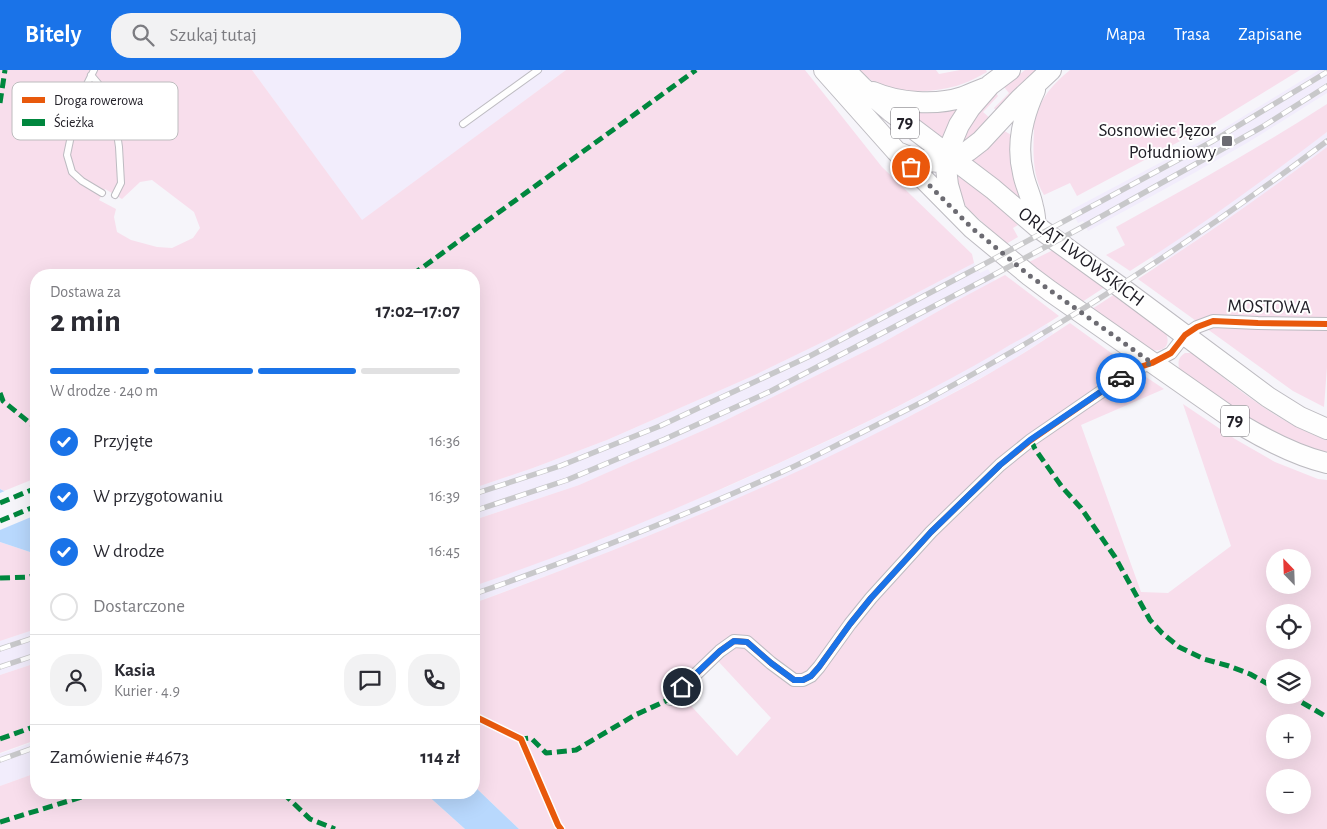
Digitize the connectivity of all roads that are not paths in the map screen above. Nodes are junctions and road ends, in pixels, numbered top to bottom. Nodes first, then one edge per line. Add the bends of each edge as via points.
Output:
1 (538, 70) edge
2 (824, 70) edge
3 (845, 70) edge
4 (1010, 70) edge
5 (1044, 77) edge
6 (990, 85) junction
7 (862, 87) junction
8 (463, 124) dead end
9 (71, 140) edge
10 (118, 140) edge
11 (896, 151) junction
12 (950, 158) junction
13 (102, 194) dead end
14 (115, 195) dead end
15 (957, 214) junction
16 (1036, 226) junction
17 (1327, 324) edge
18 (1185, 335) junction
19 (1152, 363) junction
20 (1327, 429) edge
21 (1327, 463) edge
22 (670, 699) dead end

1 - 8 lane
2 - 11 main road, 79
3 - 7 main road, ORLĄT LWOWSKICH / 79
4 - 6 main road
5 - 12 main road via 981,141 968,152
5 - 16 main road via 1025,115 1020,145 1020,158
6 - 7 main road via 961,98 932,102 884,97
6 - 12 main road via 960,125 950,144
7 - 12 main road, ORLĄT LWOWSKICH / 79
9 - 13 lane via 68,155 72,172
10 - 14 lane via 121,184
11 - 12 main road via 924,161 939,162
11 - 15 main road, 79
12 - 15 main road via 946,168 948,185
12 - 16 main road, ORLĄT LWOWSKICH / 79
15 - 19 main road, 79 via 1030,276
16 - 18 main road, ORLĄT LWOWSKICH / 79
17 - 18 street, MOSTOWA via 1213,321
18 - 19 street, MOSTOWA via 1171,353
18 - 20 main road, ORLĄT LWOWSKICH / 79 via 1268,397
19 - 21 main road, 79 via 1259,436 1295,453
19 - 22 street, MOSTOWA via 1124,376 1030,440 1000,465 931,532 871,598 811,676 794,680 747,642 734,641

